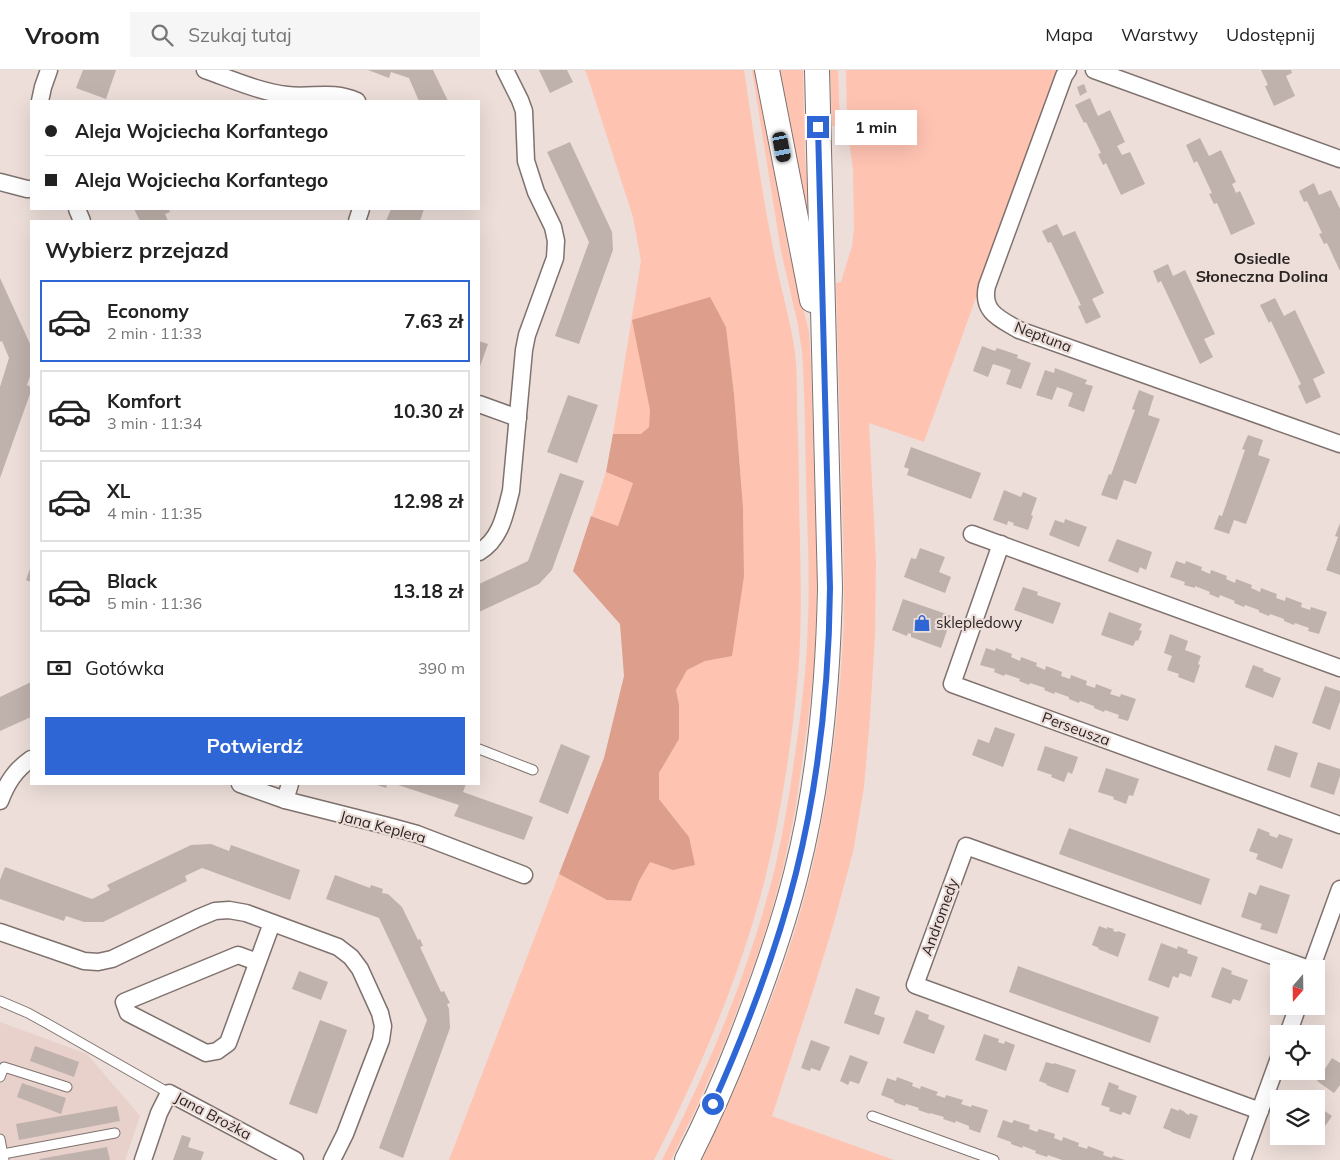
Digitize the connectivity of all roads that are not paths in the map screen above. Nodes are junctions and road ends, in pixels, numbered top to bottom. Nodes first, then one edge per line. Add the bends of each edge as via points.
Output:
1 (49, 70) edge
2 (204, 70) edge
3 (505, 70) edge
4 (767, 70) edge
5 (817, 70) edge
6 (1068, 70) edge
7 (1094, 70) edge
8 (40, 100) edge
9 (355, 100) edge
10 (1340, 159) edge
11 (0, 182) edge
12 (30, 189) edge
13 (824, 358) junction
14 (480, 404) edge
15 (518, 418) junction
16 (1340, 444) edge
17 (972, 534) dead end
18 (1001, 544) junction
19 (480, 551) edge
20 (1340, 668) edge
21 (480, 749) edge
22 (30, 760) edge
23 (533, 770) dead end
24 (243, 785) edge
25 (290, 785) edge
26 (285, 800) junction
27 (0, 801) edge
28 (1340, 825) edge
29 (524, 875) dead end
30 (1340, 889) edge
31 (272, 923) junction
32 (0, 932) edge
33 (1285, 960) edge
34 (1313, 960) edge
35 (257, 962) junction
36 (0, 1001) edge
37 (0, 1077) edge
38 (1271, 1080) edge
39 (67, 1087) dead end
40 (169, 1093) junction
41 (1260, 1111) junction
42 (872, 1116) dead end
43 (115, 1133) dead end
44 (0, 1139) edge
45 (4, 1157) edge
46 (143, 1160) edge
47 (295, 1160) edge
48 (332, 1160) edge
49 (687, 1160) edge
50 (994, 1160) edge
51 (1242, 1160) edge

1 - 8 street
2 - 9 street via 270,92 331,94
3 - 15 street via 524,111 526,161 556,241 555,258 527,335
4 - 13 main road
5 - 13 main road
6 - 16 street, Neptuna via 987,286 986,303 991,312 1019,330
7 - 10 street
11 - 12 street
13 - 49 main road via 830,617 824,703 810,803 796,872 767,969 732,1062
14 - 15 street
15 - 19 street via 506,512 499,531
17 - 18 street
18 - 20 street
18 - 28 street, Perseusza via 952,684
21 - 23 lane
22 - 27 street via 10,778
24 - 26 street, Jana Keplera
25 - 26 street
26 - 29 street, Jana Keplera via 417,834
30 - 34 street
31 - 32 street via 246,913 215,912 112,959 98,962 68,957
31 - 35 street
31 - 48 street via 338,947 351,957 360,969 384,1026 348,1126
33 - 41 street, Andromedy via 966,846 915,985
35 - 35 street via 238,955 124,1002 128,1013 206,1053 217,1051 228,1043
36 - 40 lane via 42,1020
37 - 39 lane via 4,1067
38 - 41 street
40 - 46 street, Jana Brożka
40 - 47 street, Jana Brożka
41 - 51 street
42 - 50 lane
43 - 45 lane
44 - 45 lane

